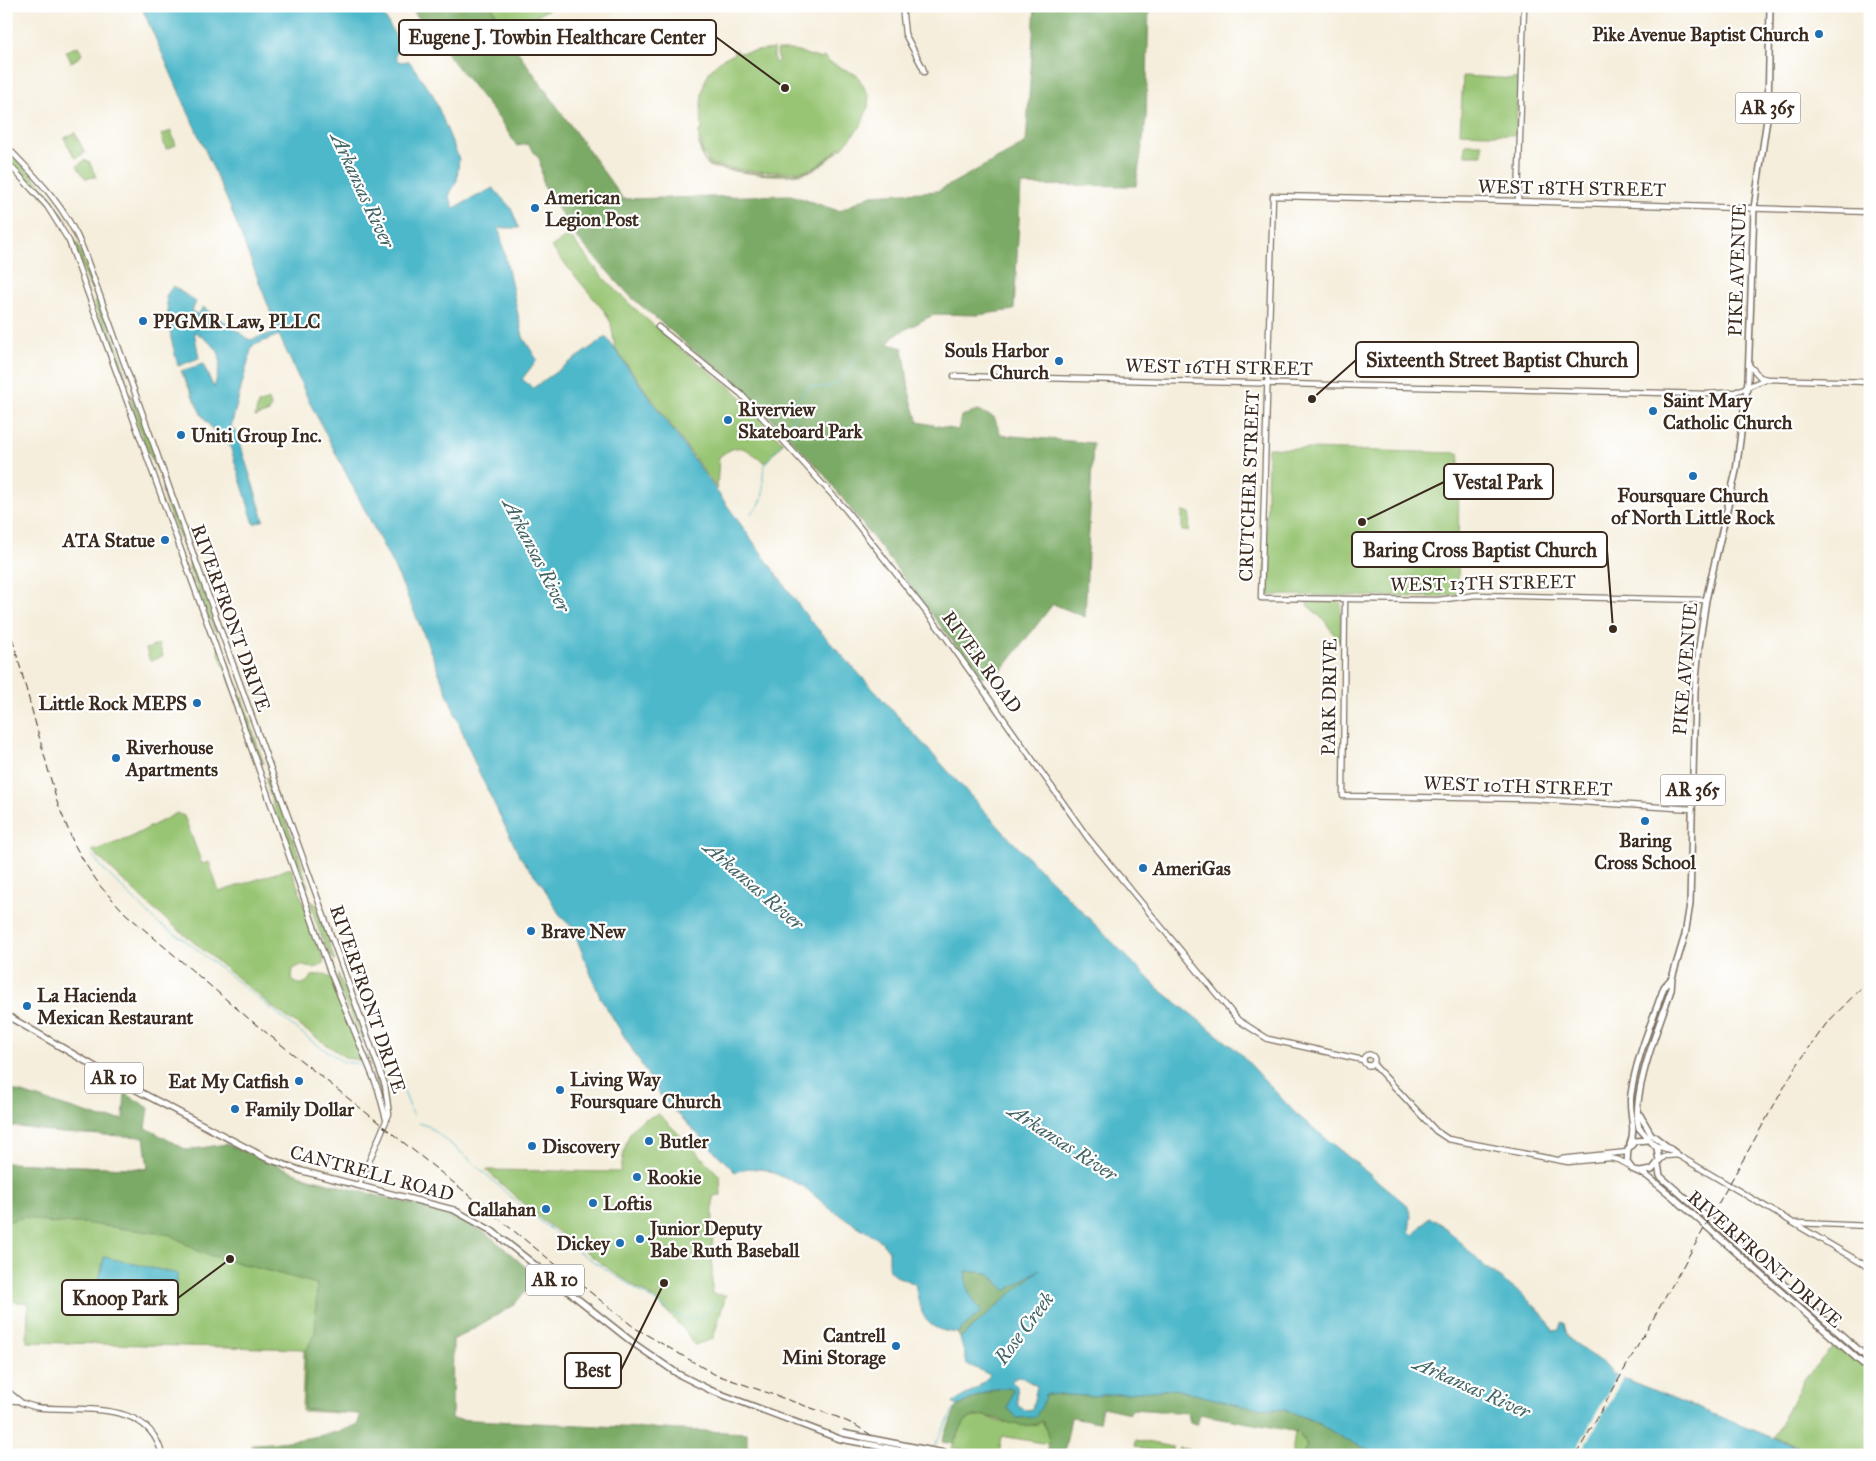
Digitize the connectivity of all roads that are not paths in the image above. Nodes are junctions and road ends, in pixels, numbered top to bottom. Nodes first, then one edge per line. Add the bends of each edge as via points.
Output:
1 (902, 6) edge
2 (1524, 6) edge
3 (1770, 6) edge
4 (924, 72) dead end
5 (6, 146) edge
6 (6, 161) edge
7 (1273, 196) joint
8 (1518, 201) junction
9 (1754, 208) junction
10 (1870, 212) edge
11 (658, 327) dead end
12 (1750, 365) junction
13 (954, 376) dead end
14 (1766, 378) junction
15 (1870, 382) edge
16 (1267, 384) junction
17 (1747, 386) junction
18 (1728, 394) junction
19 (1745, 410) junction
20 (1261, 598) joint
21 (1345, 599) junction
22 (1706, 600) junction
23 (1343, 796) joint
24 (1692, 809) junction
25 (1672, 978) junction
26 (6, 1015) edge
27 (1364, 1060) junction
28 (1373, 1064) junction
29 (1639, 1107) junction
30 (386, 1119) junction
31 (1653, 1143) junction
32 (1628, 1150) junction
33 (1678, 1155) junction
34 (1559, 1159) junction
35 (1658, 1162) junction
36 (1629, 1166) junction
37 (1640, 1172) junction
38 (359, 1185) junction
39 (1797, 1223) junction
40 (1870, 1226) edge
41 (1870, 1268) edge
42 (1843, 1336) junction
43 (1837, 1342) junction
44 (1870, 1360) edge
45 (1870, 1370) edge
46 (6, 1390) edge
47 (6, 1400) edge
48 (19, 1401) junction
49 (841, 1436) junction
50 (162, 1455) edge
51 (924, 1455) edge
52 (954, 1455) edge

1 - 4 street via 905,34
2 - 8 street
3 - 9 main road, PIKE AVENUE / AR 365 via 1768,112
5 - 30 street, RIVERFRONT DRIVE via 60,205 75,228 385,1085 390,1106
6 - 30 street, RIVERFRONT DRIVE via 47,206 69,241 329,969 378,1089
7 - 8 street, WEST 18TH STREET
7 - 16 street, CRUTCHER STREET
8 - 9 street, WEST 18TH STREET
9 - 10 street, WEST 18TH STREET
9 - 12 main road, PIKE AVENUE / AR 365
11 - 27 street, RIVER ROAD via 741,394 825,484 945,636 1088,838 1233,1014 1260,1035 1278,1042
12 - 14 street via 1760,377
12 - 17 main road, PIKE AVENUE / AR 365
13 - 16 street, WEST 16TH STREET
14 - 15 street, WEST 16TH STREET
14 - 17 street, WEST 16TH STREET
16 - 18 street, WEST 16TH STREET
16 - 20 street, CRUTCHER STREET
17 - 18 street, WEST 16TH STREET
17 - 19 main road, PIKE AVENUE / AR 365
18 - 19 street via 1736,397
19 - 22 main road, PIKE AVENUE / AR 365 via 1734,480
20 - 21 street, WEST 13TH STREET
21 - 22 street, WEST 13TH STREET via 1438,600 1482,596
21 - 23 street, PARK DRIVE
22 - 24 main road, PIKE AVENUE / AR 365 via 1695,687
23 - 24 street, WEST 10TH STREET via 1533,800
24 - 25 main road, PIKE AVENUE / AR 365 via 1689,914
25 - 29 main road, PIKE AVENUE / AR 365 via 1643,1078
25 - 32 main road, PIKE AVENUE / AR 365 via 1664,987 1634,1075 1630,1104 1632,1136
26 - 38 main road, CANTRELL ROAD / AR 10 via 123,1084 243,1147 286,1166
27 - 28 street via 1367,1065
27 - 28 street via 1368,1055 1372,1056
28 - 34 street via 1436,1131 1448,1139
29 - 31 main road, PIKE AVENUE via 1639,1128
29 - 33 main road, AR 365 via 1648,1130
30 - 38 street, RIVERFRONT DRIVE
31 - 32 main road via 1639,1140
31 - 33 street
31 - 35 main road
32 - 34 street
32 - 36 main road, AR 365
33 - 35 street via 1665,1156
33 - 39 street, AR 365
34 - 36 street via 1568,1162 1616,1159
35 - 37 main road via 1648,1172
35 - 42 main road via 1660,1176
36 - 37 main road
37 - 43 main road, RIVERFRONT DRIVE
38 - 49 main road, CANTRELL ROAD / AR 10 via 423,1200 462,1214 507,1242 678,1374 710,1390
39 - 40 street
39 - 41 street, AR 365
42 - 43 main road
42 - 44 main road
43 - 45 main road, RIVERFRONT DRIVE
46 - 48 street
47 - 48 street
48 - 50 street via 40,1408 126,1414 149,1430
49 - 51 main road, CANTRELL ROAD / AR 10, bridge
49 - 52 main road, CANTRELL ROAD / AR 10, bridge

